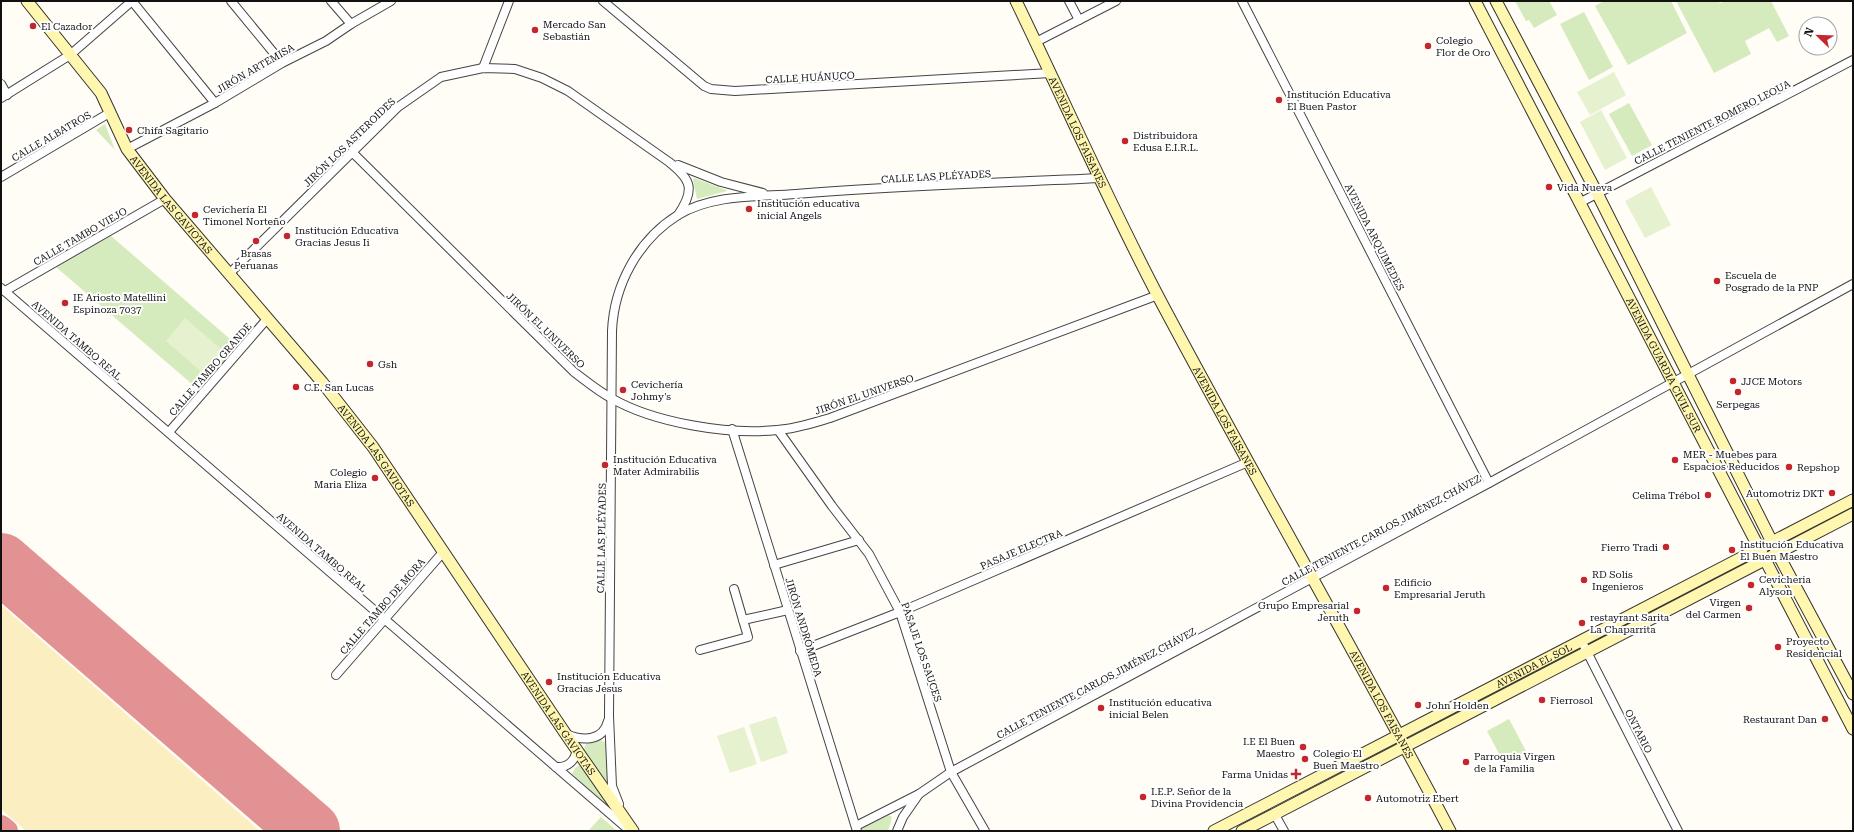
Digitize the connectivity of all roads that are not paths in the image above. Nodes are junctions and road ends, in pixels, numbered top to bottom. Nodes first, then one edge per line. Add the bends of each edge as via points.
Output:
1 (28, 1) edge
2 (132, 1) edge
3 (231, 1) edge
4 (331, 1) edge
5 (391, 1) edge
6 (509, 1) edge
7 (603, 1) edge
8 (1016, 1) edge
9 (1069, 1) edge
10 (1116, 1) edge
11 (1242, 1) edge
12 (1475, 1) edge
13 (1496, 1) edge
14 (1079, 20) junction
15 (351, 24) junction
16 (1036, 42) junction
17 (1518, 43) junction
18 (1502, 53) junction
19 (70, 55) junction
20 (1853, 60) edge
21 (282, 63) junction
22 (483, 68) junction
23 (1050, 73) junction
24 (1, 84) edge
25 (4, 96) edge
26 (215, 102) junction
27 (111, 112) junction
28 (127, 149) junction
29 (352, 152) junction
30 (669, 162) junction
31 (1, 177) edge
32 (1101, 178) junction
33 (1597, 193) junction
34 (772, 195) junction
35 (166, 198) junction
36 (1580, 202) junction
37 (678, 215) junction
38 (230, 273) junction
39 (1853, 284) edge
40 (3, 289) edge
41 (1158, 295) junction
42 (267, 319) junction
43 (1688, 373) junction
44 (1673, 381) junction
45 (612, 399) junction
46 (732, 429) junction
47 (778, 430) junction
48 (169, 432) junction
49 (1248, 462) junction
50 (1489, 483) junction
51 (1853, 500) edge
52 (1853, 514) edge
53 (859, 540) junction
54 (1773, 542) junction
55 (1759, 549) junction
56 (444, 551) junction
57 (1778, 554) junction
58 (1765, 560) junction
59 (774, 565) junction
60 (1705, 577) junction
61 (1312, 579) junction
62 (734, 589) dead end
63 (1710, 589) junction
64 (788, 610) junction
65 (900, 612) junction
66 (384, 618) junction
67 (744, 620) junction
68 (1581, 640) junction
69 (700, 650) dead end
70 (800, 651) junction
71 (1587, 652) junction
72 (336, 675) dead end
73 (1853, 694) edge
74 (609, 716) junction
75 (1853, 729) edge
76 (565, 733) junction
77 (1400, 736) junction
78 (1406, 747) junction
79 (577, 749) junction
80 (556, 767) junction
81 (951, 772) junction
82 (919, 794) junction
83 (1275, 815) junction
84 (857, 829) edge
85 (630, 831) edge
86 (634, 831) edge
87 (897, 831) edge
88 (985, 831) edge
89 (1214, 831) edge
90 (1242, 831) edge
91 (1284, 831) edge
92 (1450, 831) edge
93 (1678, 831) edge

1 - 19 main road, AVENIDA LAS GAVIOTAS
2 - 19 street
2 - 26 street
3 - 21 street
4 - 15 street
5 - 15 street, JIRÓN ARTEMISA
6 - 22 street
7 - 23 street, CALLE HUÁNUCO via 704,86 711,89 735,91
8 - 16 main road, AVENIDA LOS FAISANES
9 - 14 street
10 - 14 street
11 - 50 street, AVENIDA ARQUIMEDES
12 - 18 main road, AVENIDA GUARDIA CIVIL SUR
13 - 17 main road, AVENIDA GUARDIA CIVIL SUR
14 - 16 street
15 - 21 street, JIRÓN ARTEMISA via 326,41
16 - 23 main road, AVENIDA LOS FAISANES
17 - 18 main road
17 - 33 main road, AVENIDA GUARDIA CIVIL SUR
18 - 36 main road, AVENIDA GUARDIA CIVIL SUR
19 - 25 street
19 - 27 main road, AVENIDA LAS GAVIOTAS via 101,93
20 - 33 street, CALLE TENIENTE ROMERO LEOUA
21 - 26 street, JIRÓN ARTEMISA
22 - 29 street, JIRÓN LOS ASTEROIDES via 441,77 398,107
22 - 30 street, JIRÓN LOS ASTEROIDES via 515,69 542,78 568,91
23 - 32 main road, AVENIDA LOS FAISANES
24 - 25 street
26 - 28 street, JIRÓN ARTEMISA
27 - 28 main road, AVENIDA LAS GAVIOTAS
27 - 31 street, CALLE ALBATROS
28 - 35 main road, AVENIDA LAS GAVIOTAS
29 - 38 street, JIRÓN LOS ASTEROIDES
29 - 45 street, JIRÓN EL UNIVERSO via 562,361
30 - 34 street, CALLE LAS PLÉYADES via 721,182
30 - 37 street via 684,174 688,184 686,202
32 - 34 street, CALLE LAS PLÉYADES
32 - 41 main road, AVENIDA LOS FAISANES
33 - 36 street, CALLE TENIENTE ROMERO LEOUA
33 - 43 main road, AVENIDA GUARDIA CIVIL SUR
34 - 37 street, CALLE LAS PLÉYADES via 711,202
35 - 38 main road, AVENIDA LAS GAVIOTAS
35 - 40 street, CALLE TAMBO VIEJO
36 - 44 main road, AVENIDA GUARDIA CIVIL SUR
37 - 45 street, CALLE LAS PLÉYADES via 642,248 629,266 620,288 613,310
38 - 42 main road, AVENIDA LAS GAVIOTAS
39 - 43 street, CALLE TENIENTE CARLOS JIMÉNEZ CHÁVEZ
40 - 48 street, AVENIDA TAMBO REAL
41 - 47 street, JIRÓN EL UNIVERSO via 830,418
41 - 49 main road, AVENIDA LOS FAISANES
42 - 48 street, CALLE TAMBO GRANDE
42 - 56 main road, AVENIDA LAS GAVIOTAS via 322,382 373,447
43 - 44 street, CALLE TENIENTE CARLOS JIMÉNEZ CHÁVEZ
43 - 54 main road, AVENIDA GUARDIA CIVIL SUR
44 - 50 street, CALLE TENIENTE CARLOS JIMÉNEZ CHÁVEZ
44 - 55 main road, AVENIDA GUARDIA CIVIL SUR
45 - 46 street, JIRÓN EL UNIVERSO via 671,421
45 - 74 street, CALLE LAS PLÉYADES
46 - 47 street, JIRÓN EL UNIVERSO via 752,432
46 - 59 street, JIRÓN ANDRÓMEDA
47 - 53 street, PASAJE LOS SAUCES
48 - 66 street, AVENIDA TAMBO REAL
49 - 61 main road, AVENIDA LOS FAISANES
49 - 65 street, PASAJE ELECTRA
50 - 61 street, CALLE TENIENTE CARLOS JIMÉNEZ CHÁVEZ
51 - 54 main road, AVENIDA EL SOL
52 - 57 main road, AVENIDA EL SOL
53 - 59 street
53 - 65 street, PASAJE LOS SAUCES
54 - 55 main road, AVENIDA EL SOL
54 - 57 main road, AVENIDA GUARDIA CIVIL SUR
55 - 58 main road, AVENIDA GUARDIA CIVIL SUR
55 - 60 main road, AVENIDA EL SOL
56 - 66 street, CALLE TAMBO DE MORA
56 - 76 main road, AVENIDA LAS GAVIOTAS
57 - 58 main road, AVENIDA EL SOL
57 - 73 main road, AVENIDA GUARDIA CIVIL SUR
58 - 63 main road, AVENIDA EL SOL
58 - 75 main road, AVENIDA GUARDIA CIVIL SUR
59 - 64 street, JIRÓN ANDRÓMEDA
60 - 63 main road
60 - 68 main road, AVENIDA EL SOL
61 - 77 main road, AVENIDA LOS FAISANES
61 - 81 street, CALLE TENIENTE CARLOS JIMÉNEZ CHÁVEZ
62 - 67 street
63 - 71 main road, AVENIDA EL SOL
64 - 67 street
64 - 70 street, JIRÓN ANDRÓMEDA
65 - 70 street, PASAJE ELECTRA
65 - 81 street, PASAJE LOS SAUCES
66 - 72 street, CALLE TAMBO DE MORA
66 - 80 street, AVENIDA TAMBO REAL
67 - 69 street via 748,637
68 - 71 street, ONTARIO
68 - 77 main road, AVENIDA EL SOL
70 - 84 street, JIRÓN ANDRÓMEDA
71 - 78 main road, AVENIDA EL SOL
71 - 93 street, ONTARIO
74 - 76 street via 606,728 595,736 577,739
74 - 86 street, CALLE LAS PLÉYADES via 613,792
76 - 79 main road, AVENIDA LAS GAVIOTAS
77 - 78 main road, AVENIDA LOS FAISANES
77 - 89 main road, AVENIDA EL SOL
78 - 83 main road, AVENIDA EL SOL
78 - 92 main road, AVENIDA LOS FAISANES
79 - 80 street via 571,763
79 - 86 main road, AVENIDA LAS GAVIOTAS
80 - 85 street, AVENIDA TAMBO REAL
81 - 82 street, CALLE TENIENTE CARLOS JIMÉNEZ CHÁVEZ
81 - 88 street, PASAJE LOS SAUCES
82 - 84 street, CALLE TENIENTE CARLOS JIMÉNEZ CHÁVEZ
82 - 87 street, CALLE TENIENTE CARLOS JIMÉNEZ CHÁVEZ
83 - 90 main road, AVENIDA EL SOL
83 - 91 street

